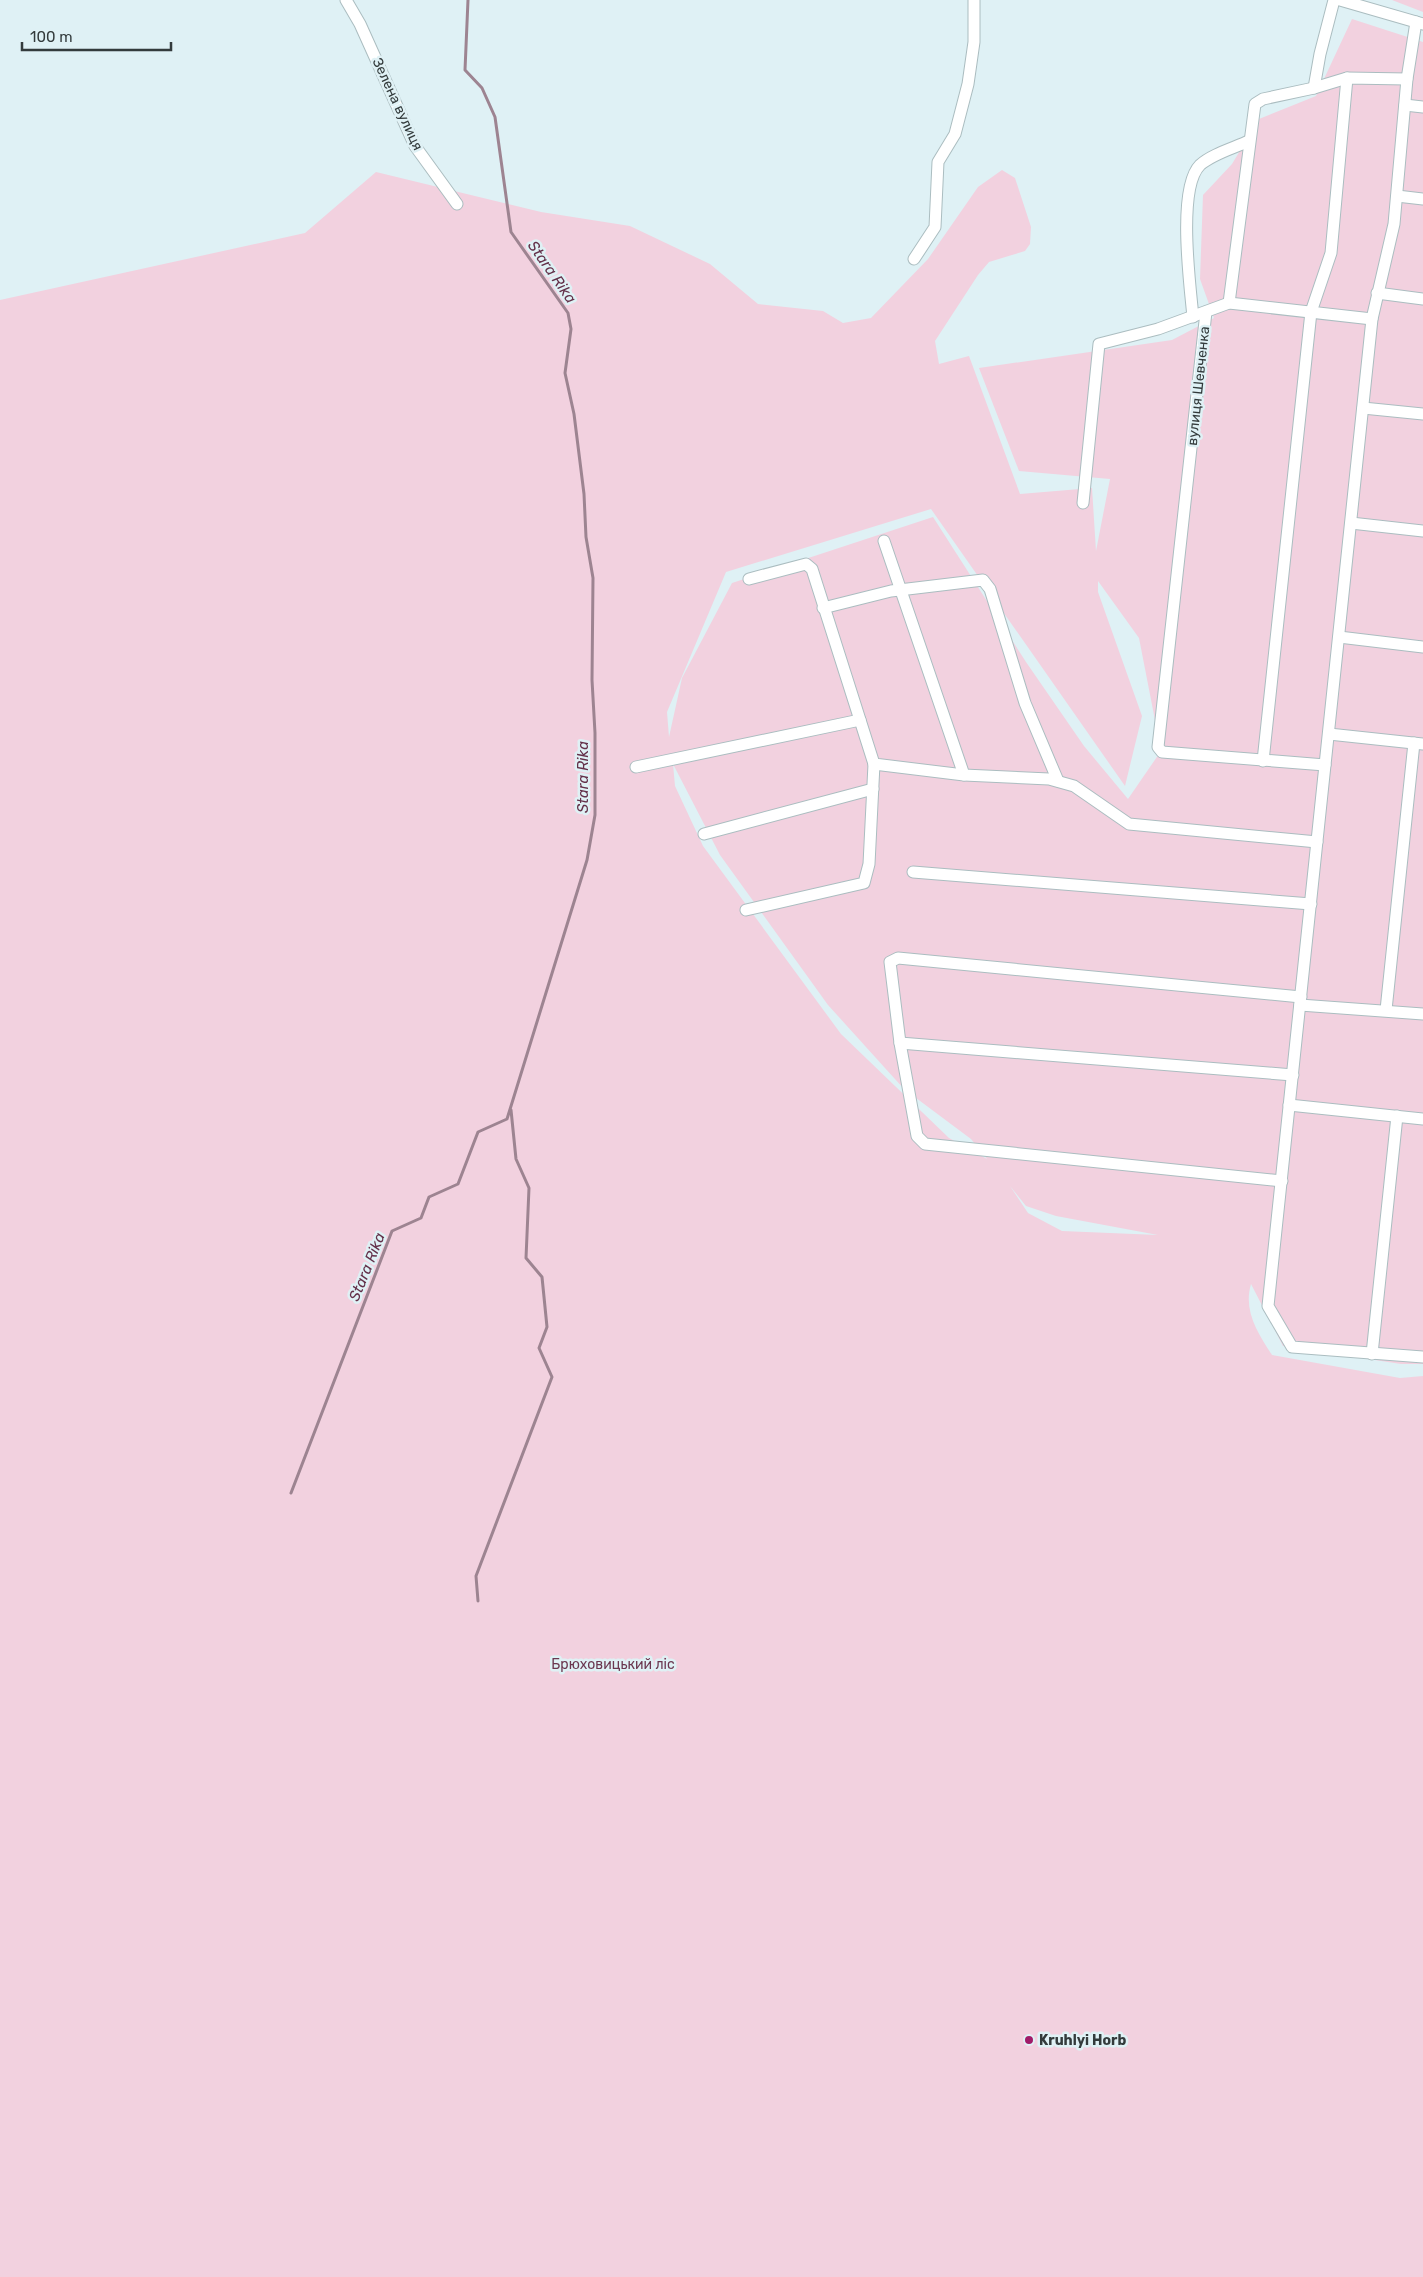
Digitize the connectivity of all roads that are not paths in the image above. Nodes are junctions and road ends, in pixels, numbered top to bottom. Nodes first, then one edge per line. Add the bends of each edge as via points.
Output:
1 (346, 0) edge
2 (974, 0) edge
3 (1334, 0) edge
4 (1340, 0) edge
5 (1362, 0) edge
6 (1371, 8) junction
7 (1419, 23) edge
8 (1347, 78) junction
9 (1407, 79) junction
10 (1314, 88) junction
11 (1405, 105) junction
12 (1423, 107) edge
13 (1249, 141) junction
14 (1397, 196) junction
15 (1423, 198) edge
16 (457, 204) dead end
17 (914, 259) dead end
18 (1377, 293) junction
19 (1423, 298) edge
20 (1229, 303) junction
21 (1206, 312) junction
22 (1311, 312) junction
23 (1193, 317) junction
24 (1372, 319) junction
25 (1363, 408) junction
26 (1423, 414) edge
27 (1082, 503) dead end
28 (1351, 523) junction
29 (1423, 531) edge
30 (884, 541) dead end
31 (749, 580) dead end
32 (901, 590) junction
33 (823, 608) junction
34 (1339, 637) junction
35 (1423, 647) edge
36 (860, 720) junction
37 (1329, 734) junction
38 (1419, 743) edge
39 (1263, 761) junction
40 (874, 764) junction
41 (1325, 765) junction
42 (636, 767) dead end
43 (964, 775) junction
44 (1058, 781) junction
45 (873, 789) junction
46 (704, 834) dead end
47 (1317, 842) junction
48 (913, 872) dead end
49 (1311, 904) junction
50 (746, 910) dead end
51 (1301, 1001) junction
52 (1386, 1010) junction
53 (1423, 1014) edge
54 (900, 1043) junction
55 (1293, 1075) junction
56 (1290, 1105) junction
57 (1397, 1116) junction
58 (1423, 1119) edge
59 (1282, 1181) junction
60 (1372, 1354) junction
61 (1423, 1357) edge

1 - 16 street, Зелена вулиця via 415,146
2 - 17 street via 974,42 968,84 955,134 938,162 935,227
3 - 10 street
4 - 6 street
5 - 6 street
6 - 7 street
7 - 9 street
8 - 9 street
8 - 10 street
8 - 22 street via 1330,252
9 - 11 street
10 - 13 street via 1263,99 1255,104
11 - 12 street
11 - 14 street
13 - 20 street
13 - 23 street via 1200,166 1190,184 1188,258
14 - 15 street
14 - 18 street via 1394,224
18 - 19 street
18 - 24 street
20 - 21 street, вулиця Шевченка
20 - 22 street
21 - 23 street
21 - 39 street, вулиця Шевченка via 1158,747 1162,752
22 - 24 street
22 - 39 street
23 - 27 street via 1099,344
24 - 25 street
25 - 26 street
25 - 28 street
28 - 29 street
28 - 34 street
30 - 32 street
31 - 33 street via 806,564 812,569
32 - 33 street
32 - 43 street
32 - 44 street via 983,580 990,588 1025,703
33 - 36 street
34 - 35 street
34 - 37 street
36 - 40 street
36 - 42 street
37 - 38 street
37 - 41 street
38 - 52 street
39 - 41 street
40 - 43 street
40 - 45 street
41 - 47 street
43 - 44 street
44 - 47 street via 1074,786 1129,824
45 - 46 street
45 - 50 street via 869,864 864,883
47 - 49 street
48 - 49 street
49 - 51 street
51 - 52 street
51 - 54 street via 898,958 890,962
51 - 55 street
52 - 53 street
54 - 55 street
54 - 59 street via 918,1136 925,1144
55 - 56 street
56 - 57 street
56 - 59 street
57 - 58 street
57 - 60 street
59 - 60 street via 1268,1306 1292,1347
60 - 61 street

